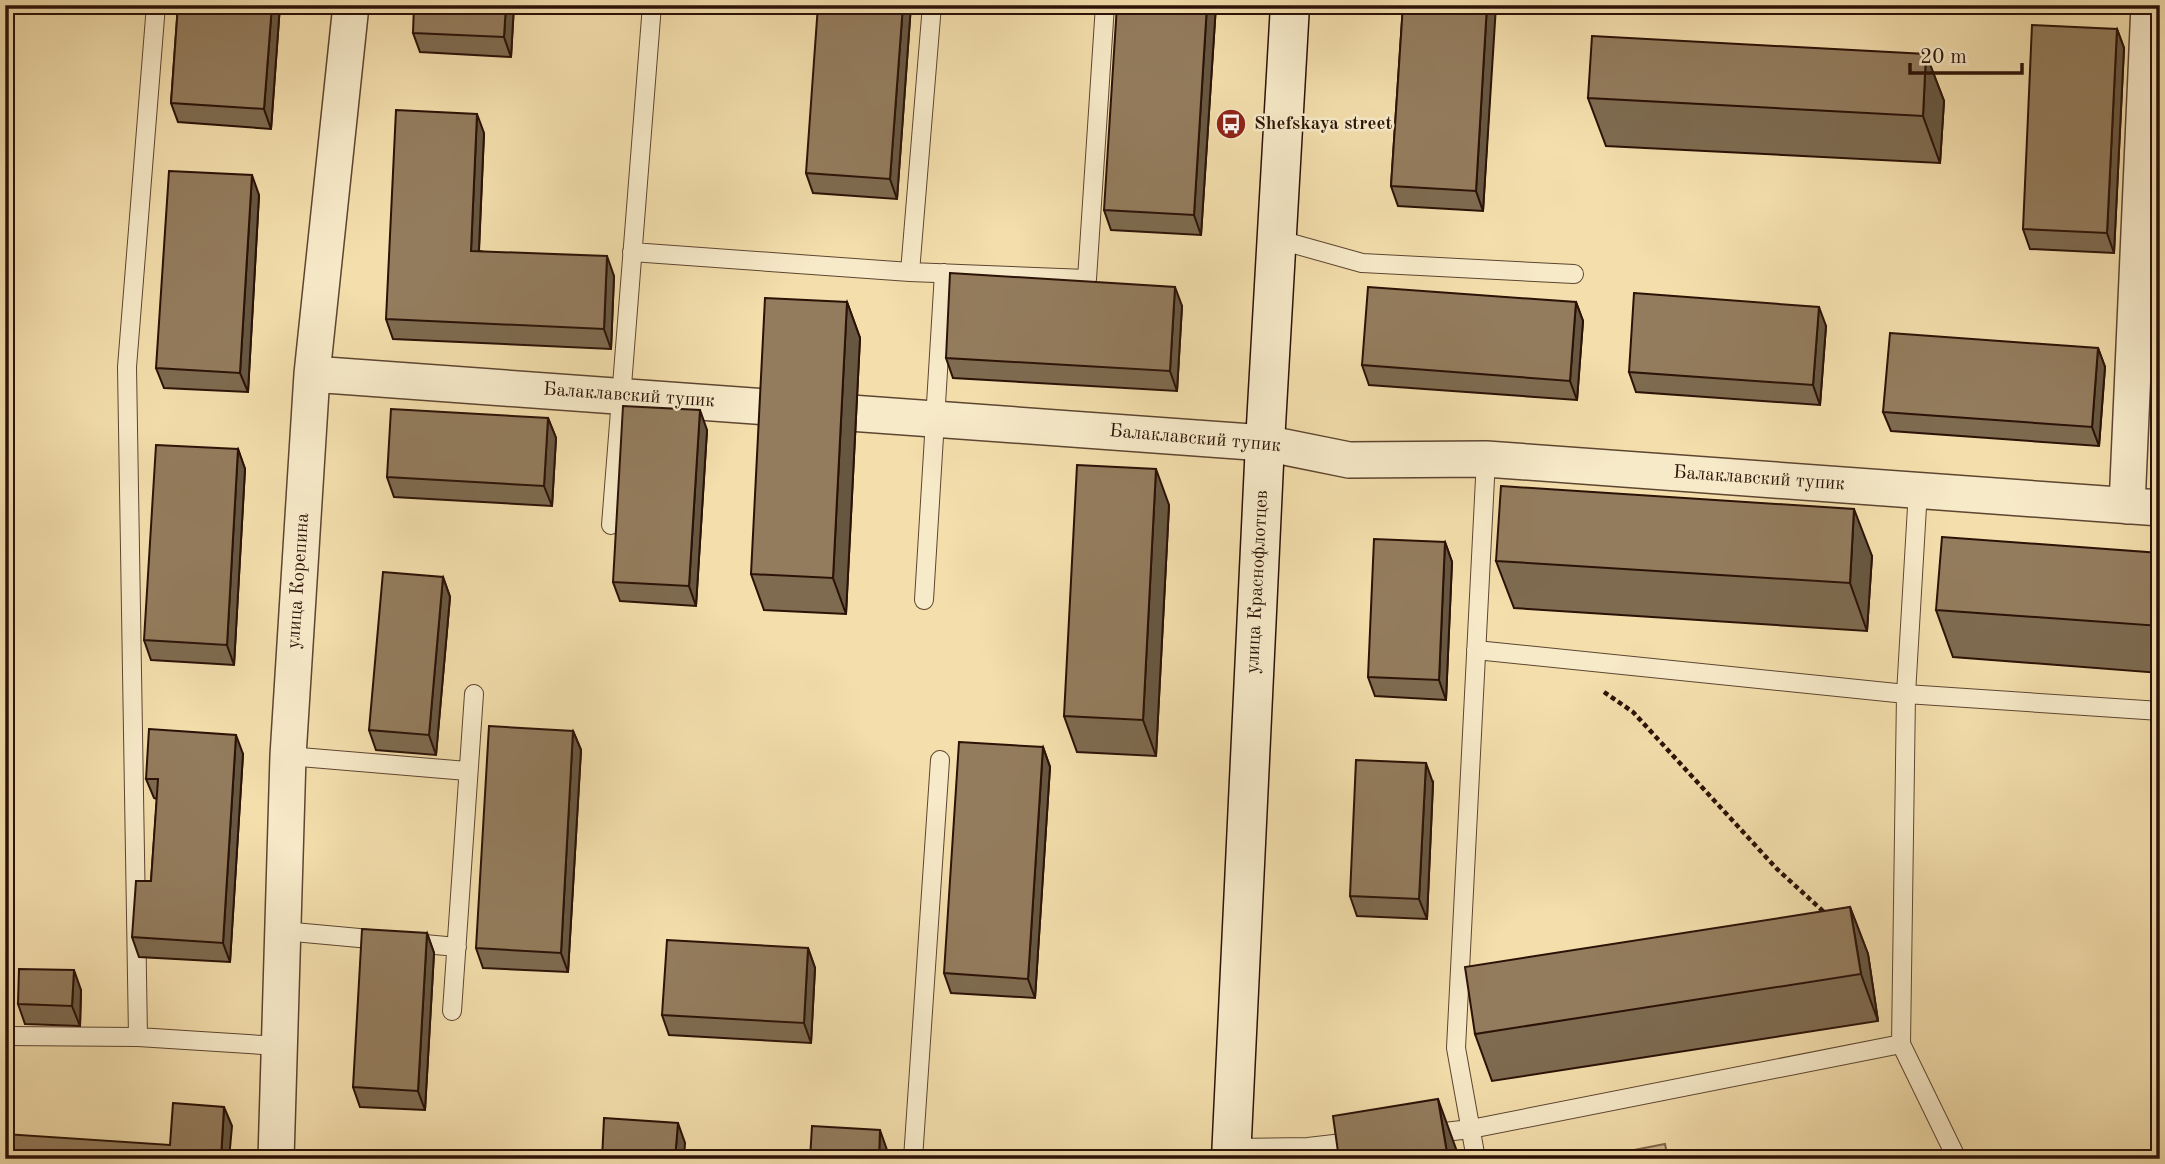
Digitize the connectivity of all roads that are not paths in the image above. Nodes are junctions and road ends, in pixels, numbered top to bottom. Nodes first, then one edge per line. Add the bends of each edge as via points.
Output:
1 (156, 5) edge
2 (351, 5) edge
3 (652, 5) edge
4 (932, 5) edge
5 (1105, 5) edge
6 (1290, 5) edge
7 (2149, 5) edge
8 (2151, 170) edge
9 (1276, 239) junction
10 (632, 252) junction
11 (911, 272) junction
12 (944, 273) junction
13 (1574, 274) dead end
14 (312, 374) junction
15 (620, 394) junction
16 (937, 418) junction
17 (1265, 443) junction
18 (1486, 459) junction
19 (1918, 490) junction
20 (2143, 507) edge
21 (611, 525) dead end
22 (924, 600) dead end
23 (1476, 650) junction
24 (474, 694) dead end
25 (1906, 694) junction
26 (2160, 711) edge
27 (288, 757) junction
28 (940, 760) dead end
29 (467, 771) junction
30 (283, 931) junction
31 (457, 947) junction
32 (452, 1011) dead end
33 (5, 1036) edge
34 (138, 1037) junction
35 (1901, 1044) junction
36 (279, 1046) junction
37 (1471, 1129) junction
38 (1403, 1136) edge
39 (1376, 1139) edge
40 (1231, 1154) edge
41 (276, 1159) edge
42 (914, 1159) edge
43 (1476, 1159) edge
44 (1957, 1159) edge

1 - 34 lane via 127,367
2 - 14 street, улица Корепина
3 - 10 lane
4 - 11 lane
5 - 12 lane via 1087,279
6 - 9 main road, улица Краснофлотцев
7 - 8 street
8 - 20 street
9 - 13 lane via 1362,263
9 - 17 main road, улица Краснофлотцев
10 - 11 lane
10 - 15 lane
11 - 12 lane
12 - 16 lane
14 - 15 street, Балаклавский тупик
14 - 27 street, улица Корепина
15 - 16 street, Балаклавский тупик
15 - 21 lane
16 - 17 street, Балаклавский тупик
16 - 22 lane
17 - 18 street, Балаклавский тупик via 1349,460
17 - 40 main road, улица Краснофлотцев
18 - 19 street, Балаклавский тупик
18 - 23 lane
19 - 20 street, Балаклавский тупик
19 - 25 lane
23 - 25 lane
23 - 37 lane via 1456,1048
24 - 29 lane
25 - 26 lane
25 - 35 lane
27 - 29 lane
27 - 30 street, улица Корепина
28 - 42 lane
29 - 31 lane
30 - 31 lane
30 - 36 street, улица Корепина
31 - 32 lane
33 - 34 lane
34 - 36 lane
35 - 37 lane
35 - 44 lane
36 - 41 street, улица Корепина
37 - 38 lane
37 - 43 lane
39 - 40 lane

